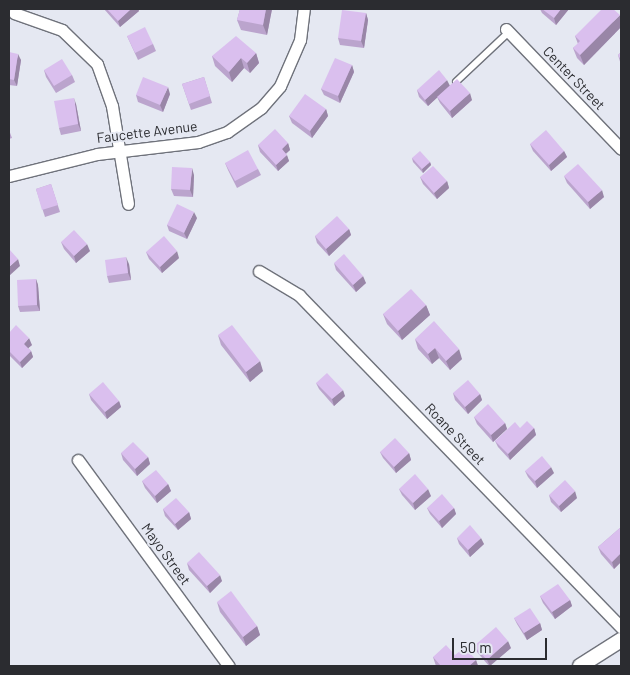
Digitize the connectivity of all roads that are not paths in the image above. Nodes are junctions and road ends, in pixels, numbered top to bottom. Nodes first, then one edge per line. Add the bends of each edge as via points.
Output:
1 (304, 9) edge
2 (14, 13) dead end
3 (508, 31) joint
4 (456, 82) edge
5 (621, 148) edge
6 (119, 151) junction
7 (9, 176) edge
8 (128, 204) dead end
9 (259, 271) dead end
10 (78, 460) dead end
11 (621, 627) edge
12 (621, 640) edge
13 (229, 666) edge
14 (580, 666) edge

1 - 6 street, Faucette Avenue via 300,40 287,74 250,117 198,142
2 - 6 street via 62,30 97,64 108,90
3 - 4 lane
3 - 5 street, Center Street
6 - 7 street, Faucette Avenue
6 - 8 street
9 - 11 street, Roane Street via 299,295
10 - 13 street, Mayo Street
12 - 14 street

